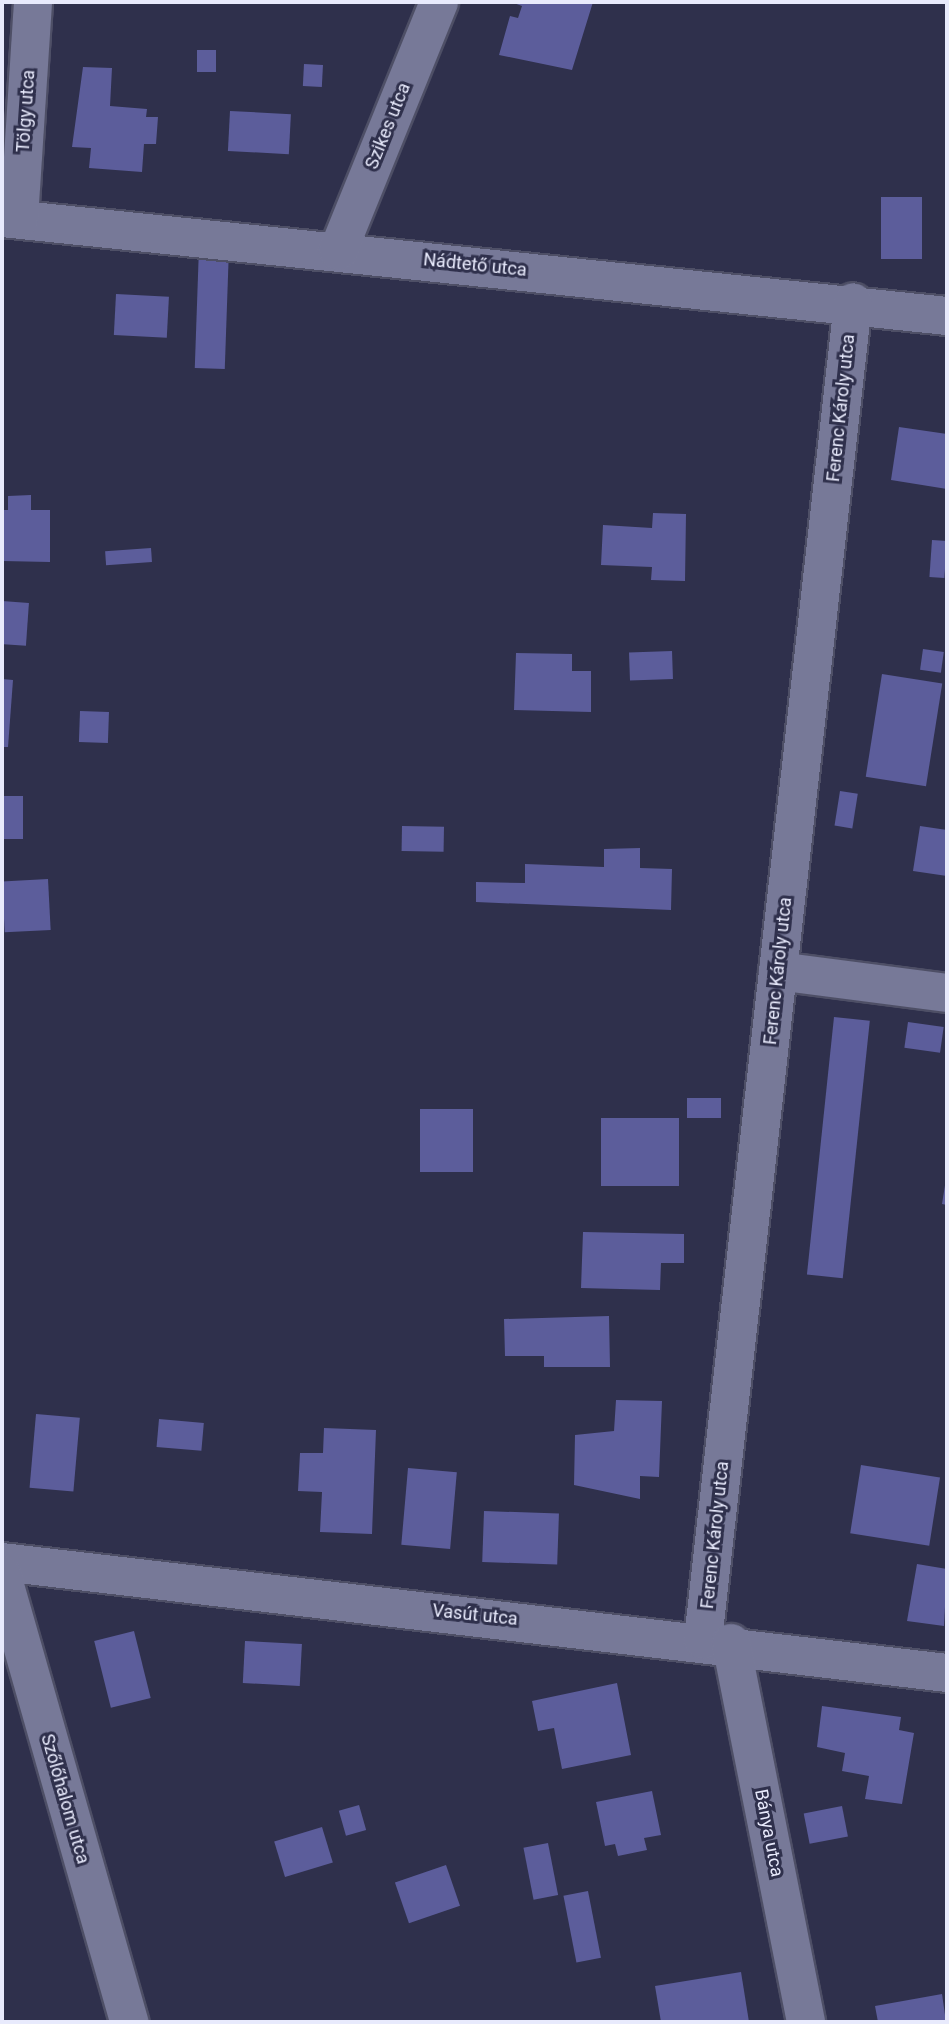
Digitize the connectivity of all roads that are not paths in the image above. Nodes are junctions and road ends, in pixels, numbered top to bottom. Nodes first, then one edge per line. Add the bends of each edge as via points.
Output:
1 (33, 2) edge
2 (439, 2) edge
3 (10, 219) edge
4 (338, 251) junction
5 (853, 302) junction
6 (947, 316) edge
7 (778, 971) junction
8 (947, 993) edge
9 (2, 1562) edge
10 (2, 1575) edge
11 (717, 1642) junction
12 (947, 1673) edge
13 (129, 2022) edge
14 (806, 2022) edge

1 - 3 street, Tölgy utca
2 - 4 street, Szikes utca
3 - 4 street, Nádtető utca
4 - 5 street, Nádtető utca
5 - 6 street, Nádtető utca
5 - 7 street, Ferenc Károly utca
7 - 8 street
7 - 11 street, Ferenc Károly utca
9 - 11 street, Vasút utca
10 - 13 street, Szőlőhalom utca
11 - 12 street, Vasút utca
11 - 14 street, Bánya utca

